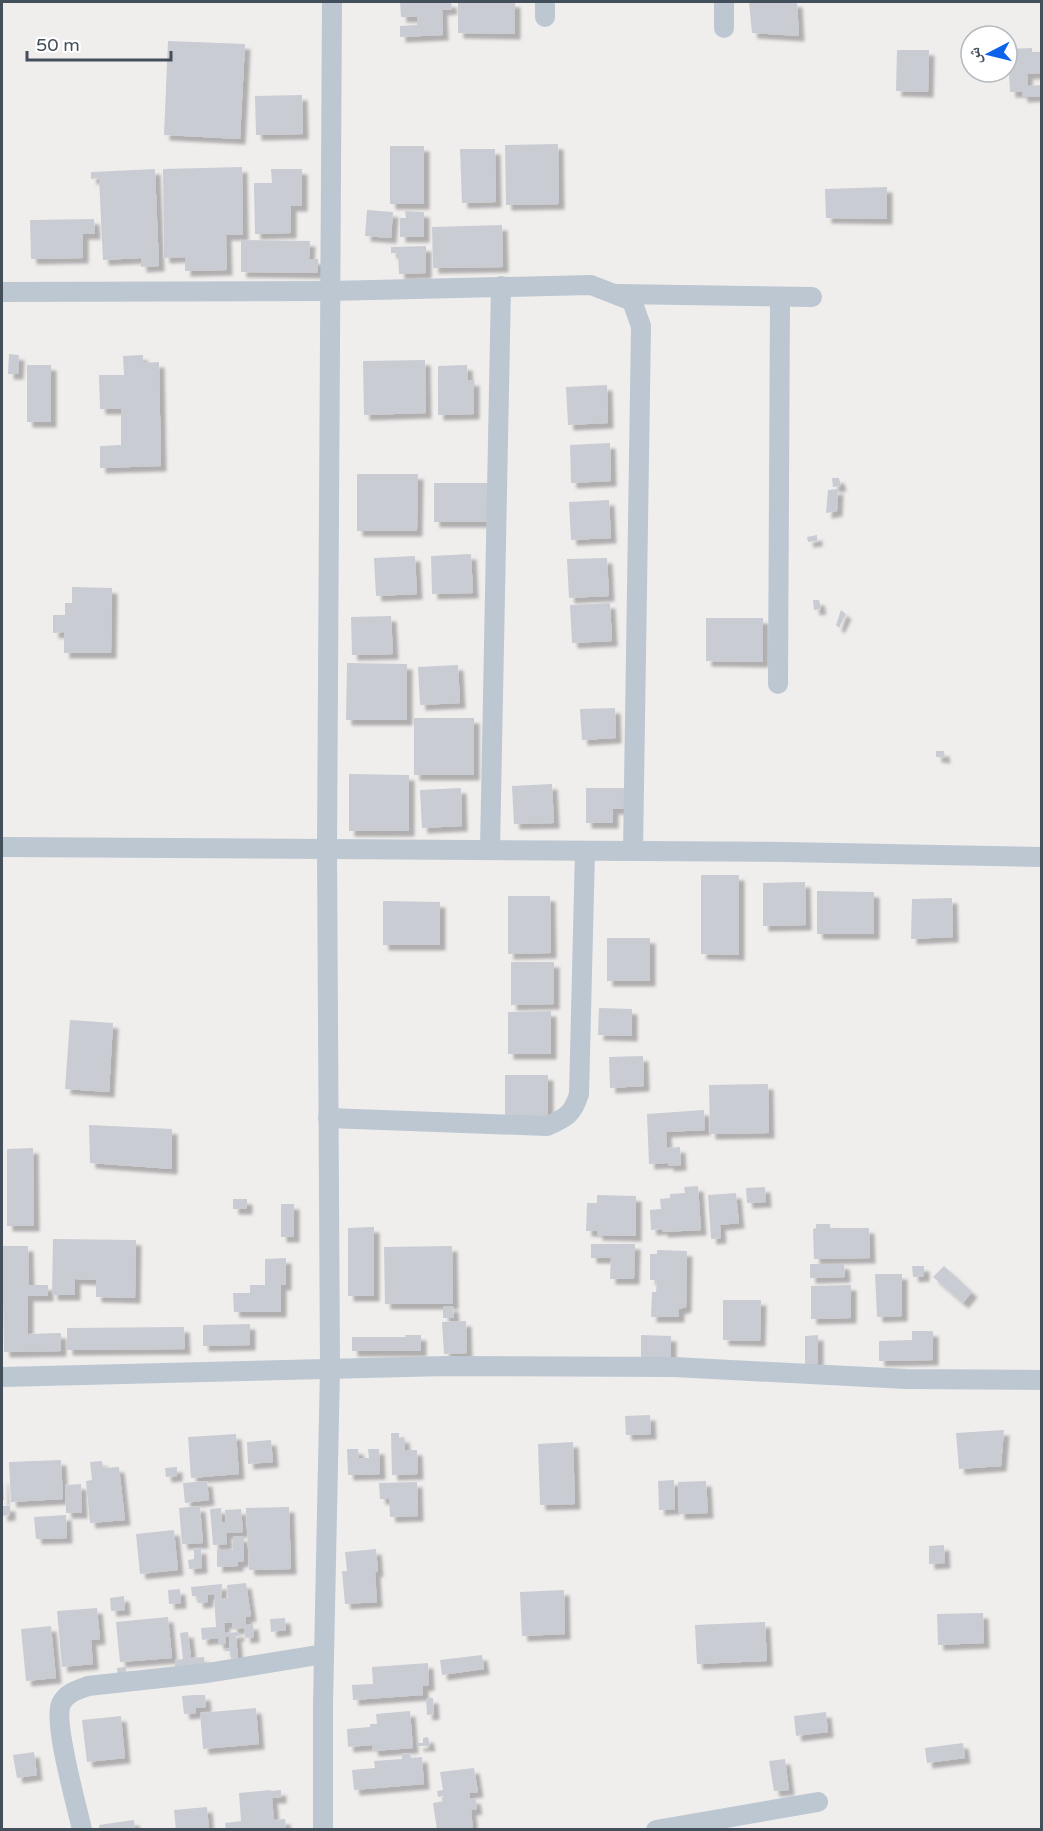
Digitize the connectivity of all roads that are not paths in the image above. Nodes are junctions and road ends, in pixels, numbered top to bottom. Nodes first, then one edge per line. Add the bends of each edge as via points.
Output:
1 (332, 2) edge
2 (724, 2) edge
3 (724, 28) dead end
4 (501, 286) junction
5 (330, 291) junction
6 (2, 292) edge
7 (615, 294) junction
8 (780, 297) junction
9 (812, 297) dead end
10 (777, 684) dead end
11 (2, 847) edge
12 (327, 849) junction
13 (490, 850) junction
14 (585, 851) junction
15 (633, 851) junction
16 (1041, 857) edge
17 (328, 1118) junction
18 (330, 1368) junction
19 (2, 1377) edge
20 (1041, 1380) edge
21 (324, 1654) junction
22 (818, 1802) dead end
23 (82, 1830) edge
24 (323, 1830) edge
25 (656, 1830) edge

1 - 5 street
2 - 3 street
4 - 5 street
4 - 7 street via 591,285
4 - 13 street
5 - 6 street
5 - 12 street
7 - 8 street
7 - 15 street via 632,302 641,326
8 - 9 street
8 - 10 street
11 - 12 street
12 - 13 street
12 - 17 street
13 - 14 street
14 - 15 street
14 - 17 street via 579,1094 575,1108 565,1118 547,1126
15 - 16 street
17 - 18 street
18 - 19 street
18 - 20 street via 674,1367 906,1379
18 - 21 street
21 - 23 street via 207,1673 87,1686 70,1693 61,1705 59,1724
21 - 24 street
22 - 25 street

